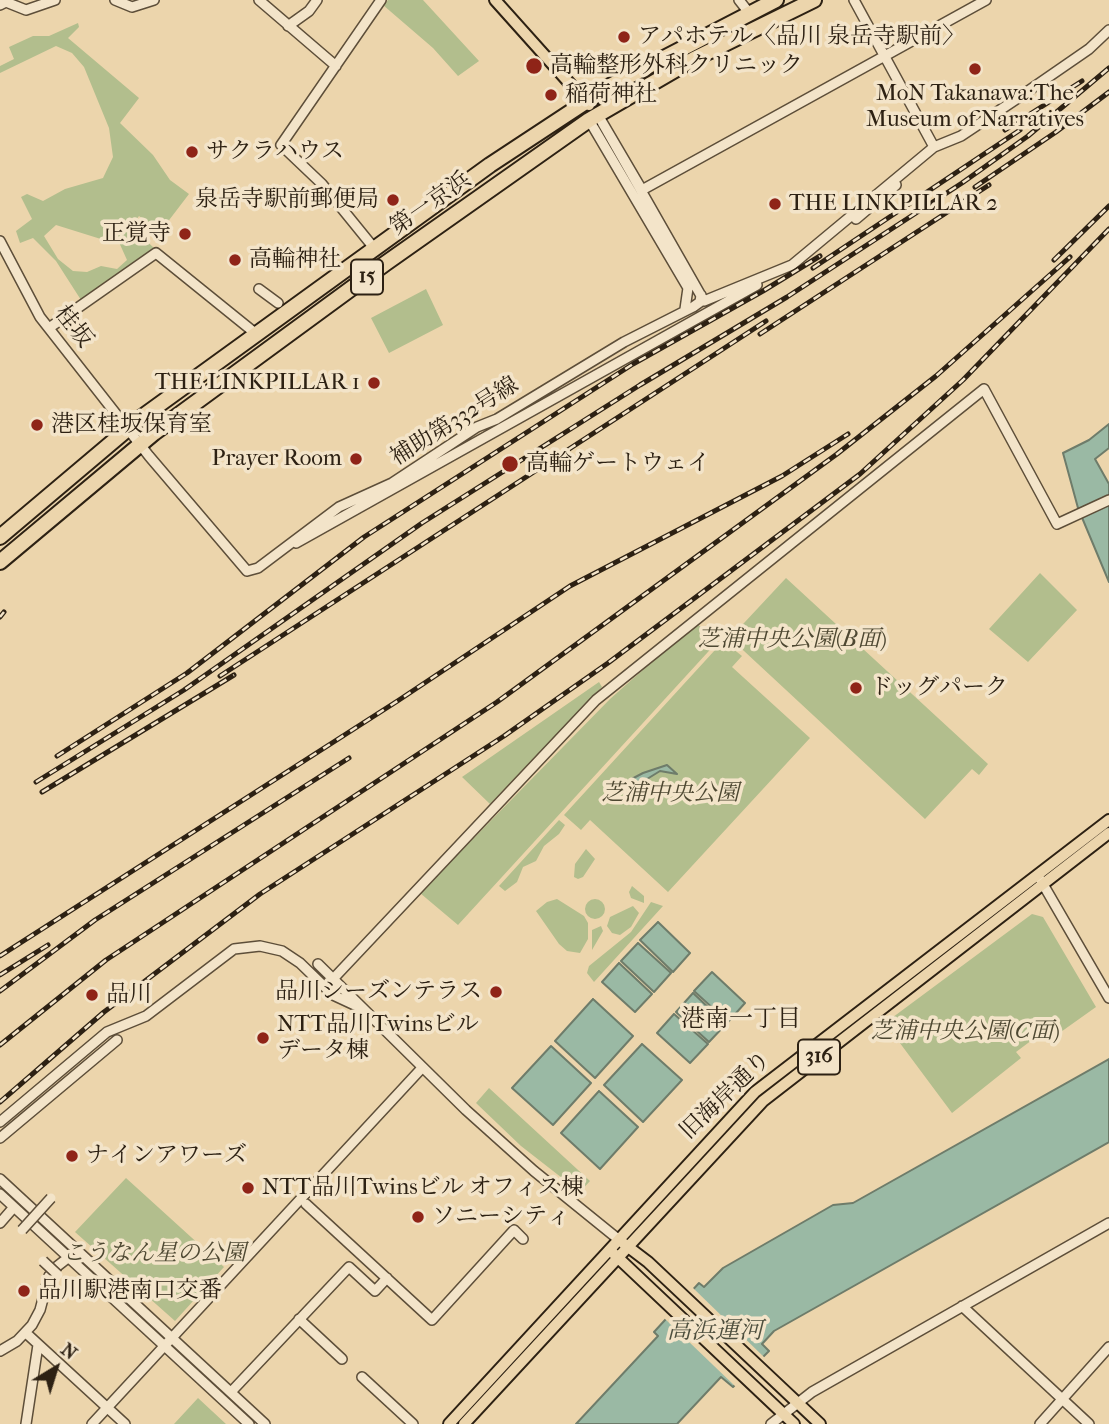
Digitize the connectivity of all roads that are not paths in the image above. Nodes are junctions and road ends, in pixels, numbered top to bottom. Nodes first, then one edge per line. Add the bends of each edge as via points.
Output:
1 (55, 0) edge
2 (115, 0) edge
3 (154, 0) edge
4 (259, 0) edge
5 (317, 0) edge
6 (381, 0) edge
7 (495, 0) edge
8 (739, 0) edge
9 (776, 0) edge
10 (814, 0) edge
11 (854, 0) edge
12 (986, 0) edge
13 (0, 5) edge
14 (750, 14) junction
15 (288, 26) junction
16 (1109, 30) edge
17 (885, 58) junction
18 (336, 66) junction
19 (586, 102) junction
20 (594, 118) junction
21 (934, 147) junction
22 (0, 241) edge
23 (374, 248) junction
24 (792, 265) junction
25 (259, 289) dead end
26 (278, 303) dead end
27 (49, 328) junction
28 (255, 333) junction
29 (174, 394) junction
30 (186, 410) junction
31 (127, 429) junction
32 (140, 444) junction
33 (1109, 500) edge
34 (0, 537) edge
35 (0, 562) edge
36 (247, 571) junction
37 (1109, 820) edge
38 (1109, 833) edge
39 (1040, 878) junction
40 (318, 964) dead end
41 (333, 979) junction
42 (1109, 999) edge
43 (361, 1008) junction
44 (117, 1040) dead end
45 (421, 1069) junction
46 (0, 1122) edge
47 (0, 1138) edge
48 (0, 1178) edge
49 (0, 1194) edge
50 (51, 1198) dead end
51 (306, 1204) dead end
52 (14, 1207) junction
53 (0, 1223) edge
54 (1109, 1223) edge
55 (22, 1230) dead end
56 (523, 1239) dead end
57 (618, 1239) junction
58 (628, 1247) junction
59 (609, 1249) junction
60 (69, 1257) junction
61 (619, 1257) junction
62 (43, 1261) dead end
63 (54, 1273) junction
64 (387, 1278) junction
65 (962, 1306) junction
66 (299, 1320) junction
67 (26, 1333) junction
68 (172, 1337) junction
69 (38, 1345) junction
70 (164, 1345) junction
71 (1109, 1347) edge
72 (0, 1351) edge
73 (342, 1359) dead end
74 (362, 1377) dead end
75 (231, 1392) junction
76 (1062, 1399) junction
77 (797, 1402) junction
78 (107, 1408) junction
79 (782, 1413) junction
80 (26, 1424) edge
81 (92, 1424) edge
82 (125, 1424) edge
83 (249, 1424) edge
84 (265, 1424) edge
85 (413, 1424) edge
86 (449, 1424) edge
87 (464, 1424) edge
88 (771, 1424) edge
89 (794, 1424) edge
90 (820, 1424) edge
91 (1040, 1424) edge
92 (1089, 1424) edge

1 - 13 street via 26,10 6,2
2 - 3 street via 132,7
4 - 15 street
5 - 15 street
6 - 18 street
7 - 19 main road
8 - 14 street
9 - 14 highway, 第一京浜 / 15
10 - 20 highway, 第一京浜 / 15 via 694,59
11 - 17 street
12 - 17 street
14 - 19 highway, 第一京浜 / 15
15 - 18 street
16 - 21 street via 1007,106 961,136
17 - 20 street via 642,190
17 - 21 street
18 - 23 street via 281,145 322,184
19 - 20 main road
19 - 23 highway, 第一京浜 / 15
20 - 24 street via 704,301
20 - 30 highway, 第一京浜 / 15
20 - 36 street, 補助第332号線 via 698,285 700,302 477,427 392,483 339,507 258,568
21 - 24 street via 879,202
22 - 27 street, 桂坂 via 22,288
23 - 28 highway, 第一京浜 / 15
24 - 36 street
25 - 26 street
27 - 28 street via 156,253
27 - 31 street, 桂坂
28 - 29 highway, 第一京浜 / 15
29 - 30 highway
29 - 31 highway, 第一京浜 / 15
30 - 32 highway, 第一京浜 / 15
31 - 32 street, 桂坂
31 - 34 highway, 第一京浜 / 15
32 - 35 highway, 第一京浜 / 15
32 - 36 street, 桂坂
33 - 41 street via 1057,524 984,389 609,688
37 - 39 main road, 旧海岸通り / 316
38 - 39 main road, 旧海岸通り / 316
39 - 42 street
39 - 57 main road, 旧海岸通り / 316 via 755,1092
39 - 58 main road, 旧海岸通り / 316 via 763,1101
40 - 41 street
41 - 43 street
43 - 45 street
43 - 46 street via 332,995 282,951 260,946 234,949 146,1016 107,1032
44 - 47 street
45 - 57 street
45 - 68 street
48 - 68 street
49 - 52 street
50 - 55 street, bridge
51 - 64 street
52 - 53 street
52 - 60 street
54 - 65 street
56 - 64 street via 514,1230 432,1320
57 - 58 main road
57 - 59 main road, 旧海岸通り / 316
58 - 61 main road, 旧海岸通り / 316
58 - 77 main road
59 - 61 main road
59 - 86 main road, 旧海岸通り / 316
60 - 63 street
60 - 70 street
61 - 79 main road
61 - 87 main road, 旧海岸通り / 316
62 - 63 street, bridge
63 - 67 street
64 - 66 street via 375,1291 349,1267
65 - 76 street
65 - 77 street
66 - 73 street
66 - 75 street
67 - 69 street
67 - 72 street
68 - 70 street
68 - 75 street
69 - 78 street
69 - 80 street
70 - 78 street
70 - 83 street
71 - 76 street
74 - 85 street
75 - 84 street
76 - 91 street
76 - 92 street
77 - 79 street
77 - 90 main road
78 - 81 street
78 - 82 street
79 - 88 street
79 - 89 main road

